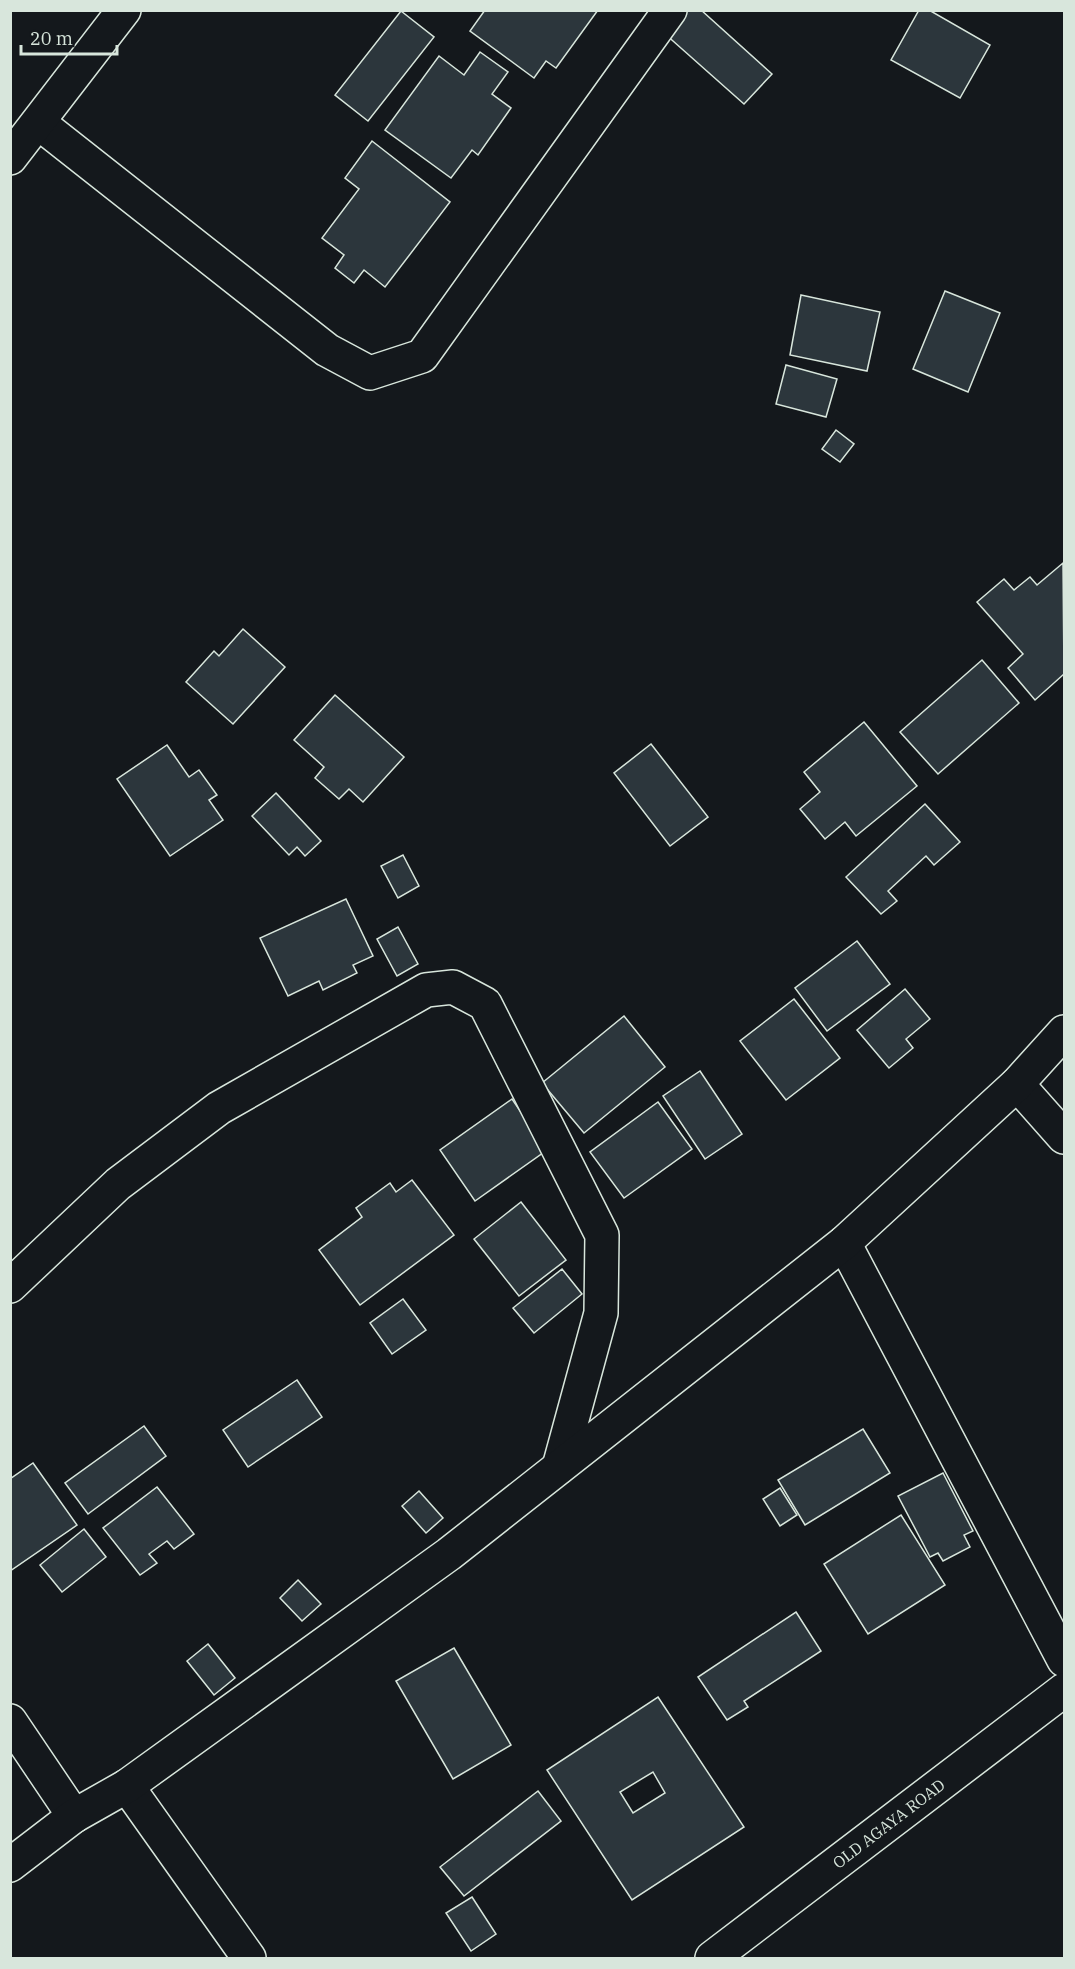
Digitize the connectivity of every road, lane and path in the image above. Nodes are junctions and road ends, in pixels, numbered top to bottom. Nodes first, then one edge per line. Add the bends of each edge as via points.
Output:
1 (124, 10) edge
2 (670, 10) edge
3 (39, 123) junction
4 (10, 158) edge
5 (1065, 1032) edge
6 (1017, 1084) junction
7 (1065, 1137) edge
8 (844, 1243) junction
9 (10, 1286) edge
10 (559, 1467) junction
11 (1065, 1660) edge
12 (1065, 1690) edge
13 (10, 1721) edge
14 (127, 1786) junction
15 (74, 1816) junction
16 (10, 1865) edge
17 (249, 1959) edge
18 (712, 1959) edge

1 - 3 street
2 - 3 street via 422,356 370,372 327,350
3 - 4 street
5 - 6 street
6 - 7 street
6 - 8 street
8 - 10 street
8 - 11 street
9 - 10 street via 118,1184 219,1108 426,990 453,987 485,1004 602,1235 601,1313
10 - 14 street via 448,1554
12 - 18 street, OLD AGAYA ROAD
13 - 15 street
14 - 15 street
14 - 17 street
15 - 16 street

